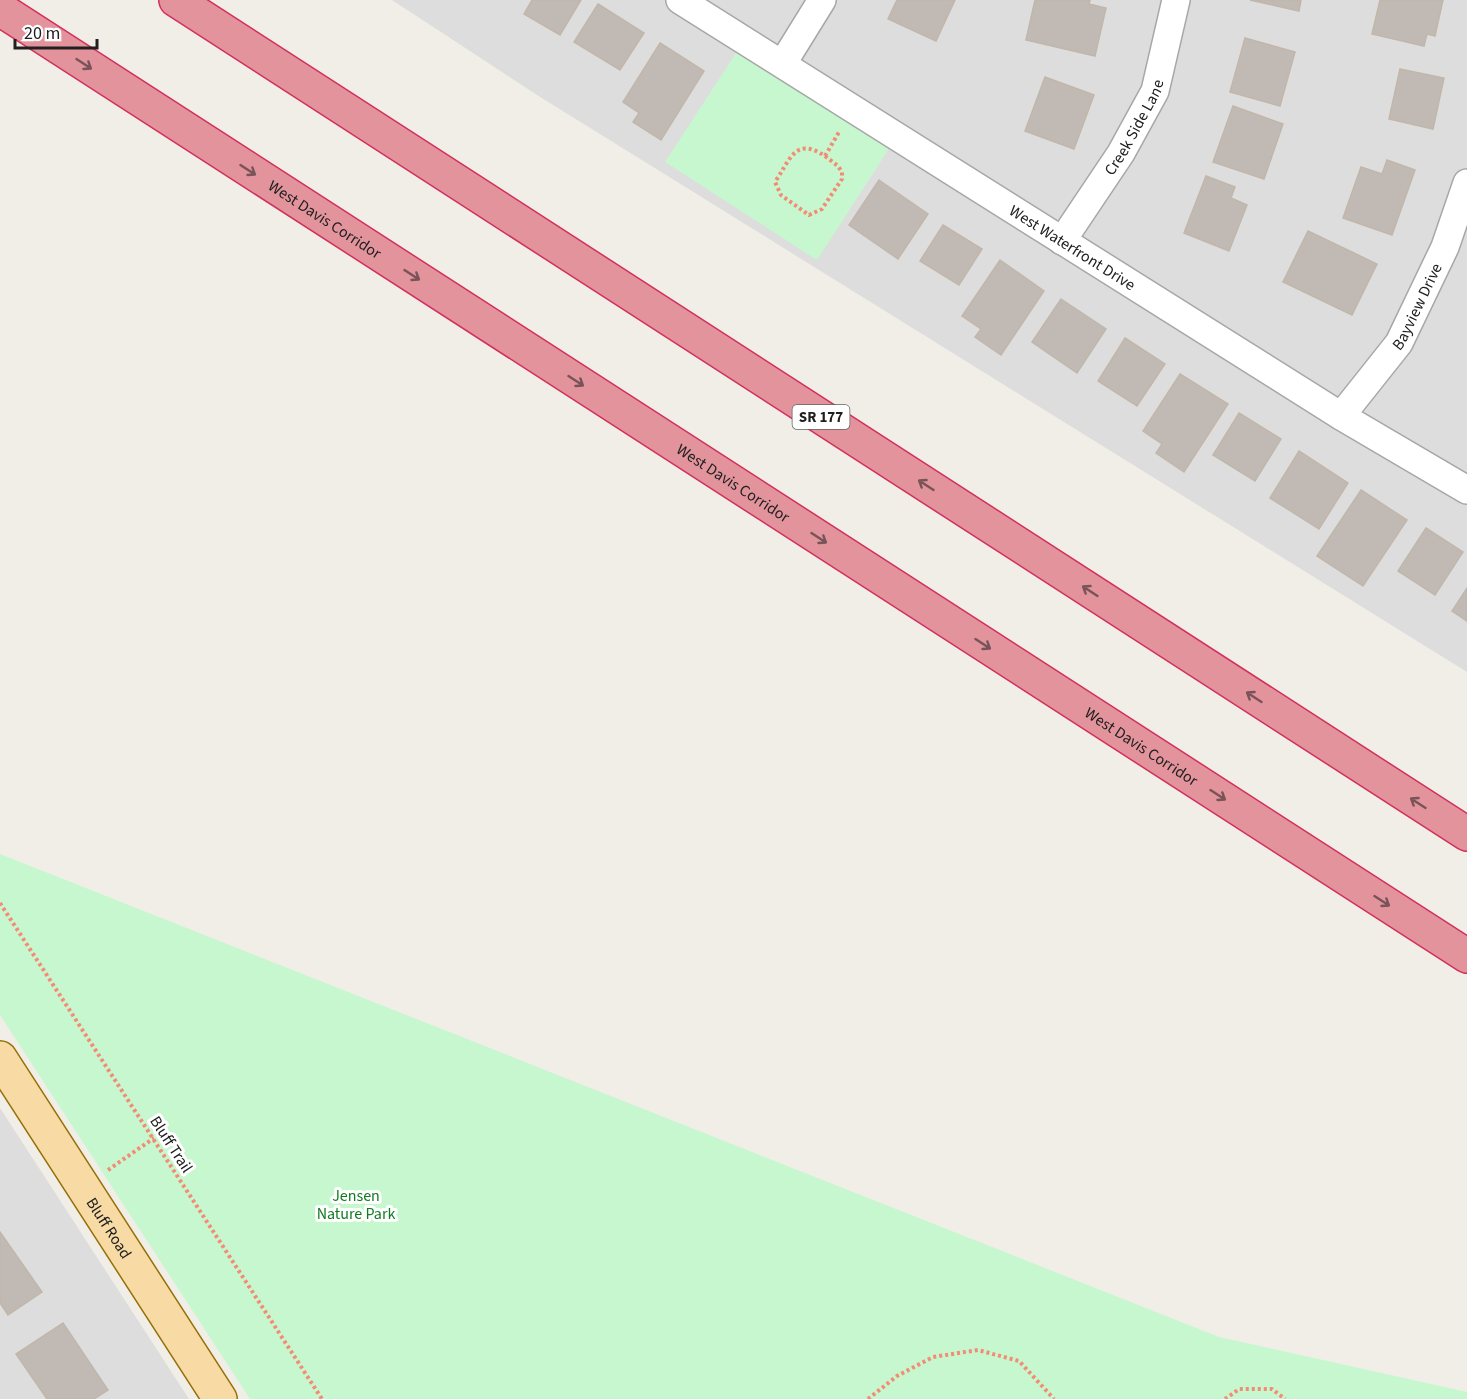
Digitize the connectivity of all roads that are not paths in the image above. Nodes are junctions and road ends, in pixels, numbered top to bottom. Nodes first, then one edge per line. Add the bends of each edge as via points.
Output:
1 (176, 0) edge
2 (680, 0) edge
3 (822, 0) edge
4 (1176, 0) edge
5 (0, 9) edge
6 (783, 63) junction
7 (1467, 183) edge
8 (1062, 241) junction
9 (1341, 416) junction
10 (1467, 490) edge
11 (1467, 834) edge
12 (1467, 956) edge
13 (0, 1058) edge
14 (220, 1399) edge

11 -> 1 highway, SR 177
2 - 6 street, West Waterfront Drive
3 - 6 street
4 - 8 street, Creek Side Lane via 1155,91 1121,153
5 -> 12 highway, West Davis Corridor
6 - 8 street, West Waterfront Drive
7 - 9 street, Bayview Drive via 1444,247 1399,343
8 - 9 street, West Waterfront Drive
9 - 10 street, West Waterfront Drive
13 - 14 main road, Bluff Road

